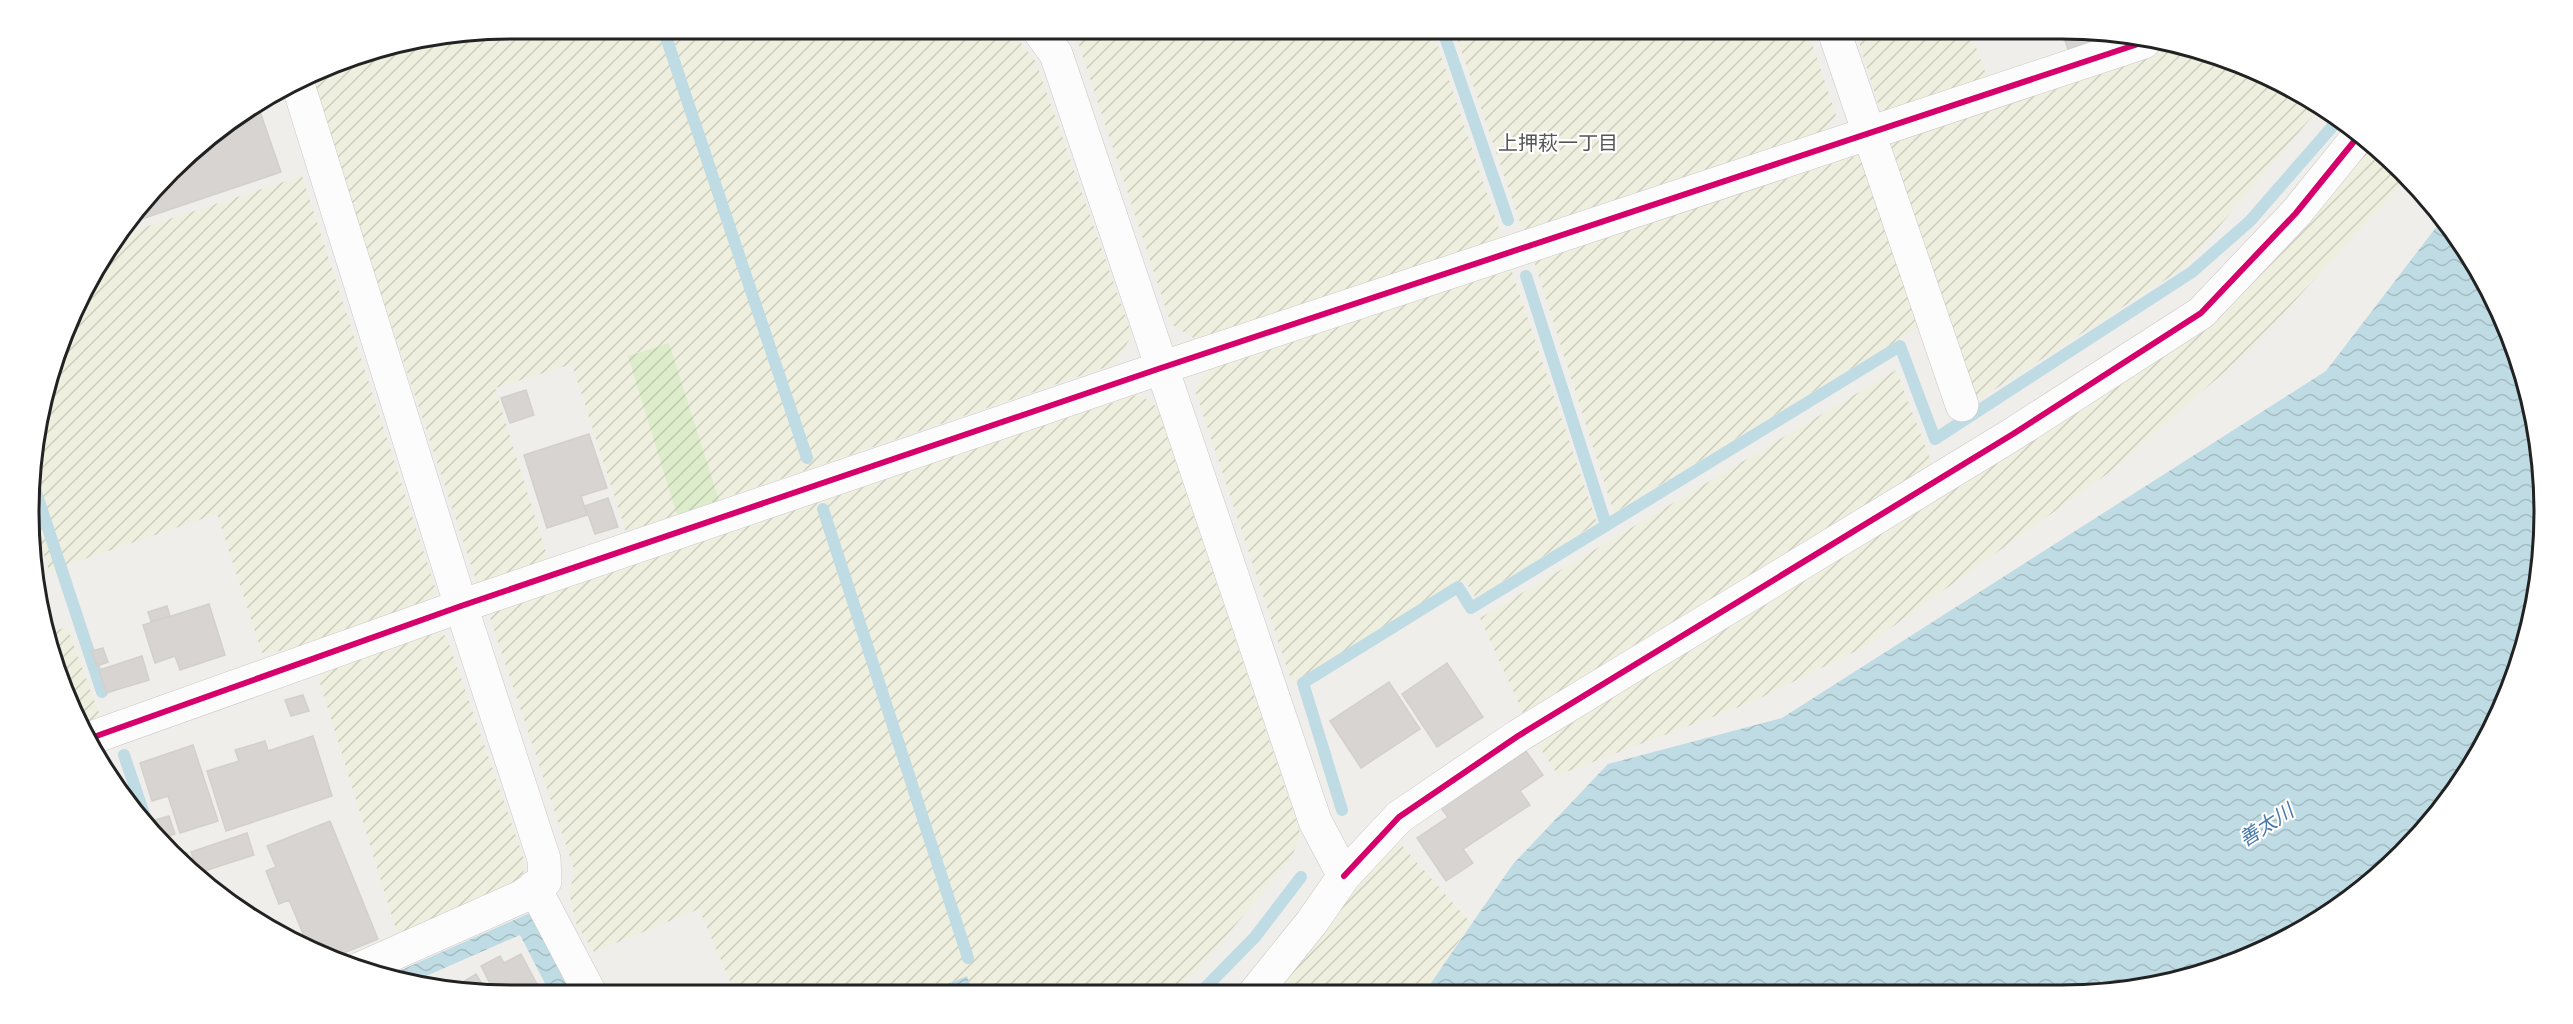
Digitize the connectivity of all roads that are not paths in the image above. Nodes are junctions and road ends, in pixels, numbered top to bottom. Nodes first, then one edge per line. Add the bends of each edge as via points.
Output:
1 (1045, 39) edge
2 (1837, 39) edge
3 (2135, 45) edge
4 (300, 90) edge
5 (1868, 134) junction
6 (2354, 141) edge
7 (1161, 368) junction
8 (1962, 405) dead end
9 (461, 606) junction
10 (96, 736) edge
11 (1344, 876) junction
12 (534, 887) junction
13 (372, 963) edge
14 (586, 985) edge
15 (1261, 985) edge

1 - 7 street via 1056,54
2 - 5 street
3 - 5 street
4 - 9 street
5 - 7 street
5 - 8 street
6 - 11 street via 2296,213 2201,313 2013,434 1518,736 1399,817
7 - 9 street
7 - 11 street via 1315,821
9 - 10 street
9 - 12 street via 544,859 545,881
11 - 15 street
12 - 13 street via 521,897
12 - 14 street

